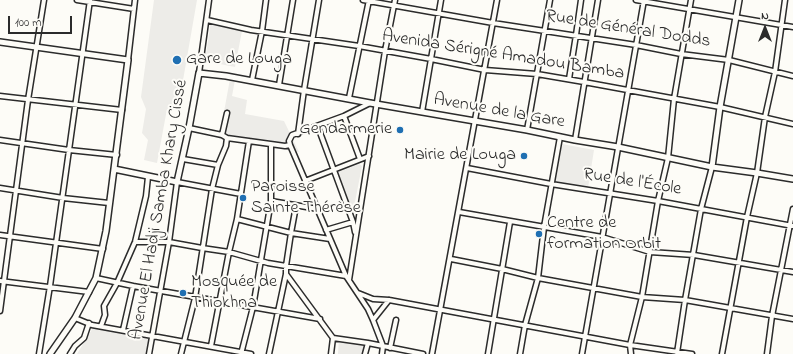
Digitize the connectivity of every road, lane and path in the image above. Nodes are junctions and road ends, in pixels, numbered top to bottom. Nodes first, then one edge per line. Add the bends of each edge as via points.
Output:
1 (44, 0) edge
2 (76, 0) edge
3 (135, 0) edge
4 (210, 0) edge
5 (266, 0) edge
6 (293, 0) edge
7 (319, 0) edge
8 (363, 0) edge
9 (369, 0) edge
10 (395, 0) edge
11 (441, 0) edge
12 (497, 0) edge
13 (550, 0) edge
14 (581, 0) edge
15 (598, 0) edge
16 (636, 0) edge
17 (691, 0) edge
18 (739, 0) edge
19 (785, 0) edge
20 (90, 1) edge
21 (644, 1) edge
22 (394, 5) junction
23 (134, 9) junction
24 (689, 10) junction
25 (439, 13) junction
26 (735, 18) junction
27 (207, 20) junction
28 (493, 23) junction
29 (782, 25) junction
30 (793, 27) edge
31 (262, 31) junction
32 (545, 31) junction
33 (287, 35) junction
34 (576, 35) junction
35 (592, 38) junction
36 (313, 39) junction
37 (0, 42) edge
38 (636, 45) junction
39 (360, 46) junction
40 (37, 48) junction
41 (385, 51) junction
42 (82, 54) junction
43 (681, 54) junction
44 (431, 59) junction
45 (128, 60) junction
46 (729, 60) junction
47 (485, 70) junction
48 (199, 72) junction
49 (775, 72) junction
50 (537, 74) junction
51 (793, 76) edge
52 (569, 79) junction
53 (252, 80) junction
54 (584, 82) junction
55 (279, 85) junction
56 (304, 90) junction
57 (628, 90) junction
58 (0, 96) edge
59 (349, 98) junction
60 (674, 99) junction
61 (28, 100) junction
62 (370, 103) junction
63 (377, 104) junction
64 (75, 105) junction
65 (720, 107) junction
66 (122, 110) junction
67 (422, 112) junction
68 (226, 113) dead end
69 (344, 116) junction
70 (765, 117) junction
71 (476, 121) junction
72 (793, 124) edge
73 (318, 127) junction
74 (190, 128) junction
75 (528, 130) junction
76 (298, 134) junction
77 (222, 135) junction
78 (560, 137) junction
79 (227, 138) junction
80 (0, 140) edge
81 (575, 140) junction
82 (249, 141) junction
83 (23, 144) junction
84 (271, 145) junction
85 (290, 145) junction
86 (618, 147) junction
87 (69, 150) junction
88 (117, 155) junction
89 (369, 156) junction
90 (668, 158) junction
91 (183, 159) junction
92 (360, 159) junction
93 (218, 165) junction
94 (712, 167) junction
95 (467, 168) junction
96 (114, 169) junction
97 (333, 169) junction
98 (757, 173) junction
99 (148, 177) junction
100 (793, 179) edge
101 (305, 181) junction
102 (177, 182) junction
103 (551, 184) junction
104 (0, 188) edge
105 (212, 189) junction
106 (17, 190) junction
107 (240, 194) junction
108 (610, 194) junction
109 (63, 198) junction
110 (271, 201) junction
111 (658, 201) junction
112 (109, 203) junction
113 (296, 206) junction
114 (318, 209) junction
115 (701, 209) junction
116 (793, 209) edge
117 (459, 212) junction
118 (747, 217) junction
119 (237, 219) junction
120 (353, 222) junction
121 (510, 222) junction
122 (791, 225) edge
123 (267, 226) junction
124 (544, 227) junction
125 (326, 230) junction
126 (291, 233) junction
127 (356, 234) junction
128 (0, 235) edge
129 (10, 237) junction
130 (602, 237) junction
131 (330, 239) junction
132 (56, 242) junction
133 (135, 242) junction
134 (169, 242) junction
135 (202, 248) junction
136 (103, 249) junction
137 (229, 252) junction
138 (650, 252) junction
139 (694, 254) junction
140 (450, 259) junction
141 (261, 261) junction
142 (739, 262) junction
143 (286, 266) junction
144 (502, 268) junction
145 (782, 270) junction
146 (793, 272) edge
147 (286, 274) junction
148 (96, 278) junction
149 (348, 278) junction
150 (538, 278) junction
151 (2, 281) edge
152 (118, 283) junction
153 (50, 286) junction
154 (133, 286) junction
155 (594, 288) junction
156 (161, 291) junction
157 (89, 292) junction
158 (358, 293) junction
159 (642, 297) junction
160 (195, 298) junction
161 (389, 300) junction
162 (685, 300) junction
163 (220, 302) junction
164 (253, 307) junction
165 (730, 308) junction
166 (441, 310) junction
167 (0, 311) edge
168 (278, 312) junction
169 (772, 316) junction
170 (75, 318) junction
171 (320, 319) junction
172 (793, 319) edge
173 (373, 320) junction
174 (396, 320) dead end
175 (493, 320) junction
176 (89, 323) junction
177 (525, 325) junction
178 (101, 326) junction
179 (123, 330) junction
180 (152, 336) junction
181 (585, 336) junction
182 (333, 338) junction
183 (183, 342) junction
184 (368, 343) junction
185 (630, 345) junction
186 (211, 346) junction
187 (383, 346) junction
188 (390, 348) junction
189 (241, 353) edge
190 (677, 353) edge
191 (39, 354) edge
192 (50, 354) edge
193 (70, 354) edge
194 (149, 354) edge
195 (181, 354) edge
196 (251, 354) edge
197 (269, 354) edge
198 (331, 354) edge
199 (365, 354) edge
200 (382, 354) edge
201 (423, 354) edge
202 (432, 354) edge
203 (488, 354) edge
204 (520, 354) edge
205 (582, 354) edge
206 (631, 354) edge
207 (692, 354) edge
208 (722, 354) edge
209 (766, 354) edge

1 - 40 street
2 - 20 street
3 - 23 street
4 - 27 street, Avenue El Hadji Samba Khary Cissé
5 - 31 street
6 - 33 street
7 - 36 street
8 - 9 street, Rue de Général Dodds
9 - 22 street, Rue de Général Dodds
9 - 39 street
10 - 22 street
11 - 25 street
12 - 28 street
13 - 32 street
14 - 34 street
15 - 35 street
16 - 21 street
17 - 24 street
18 - 26 street
19 - 29 street
20 - 23 street
20 - 42 street
21 - 24 street
21 - 38 street
22 - 25 street, Rue de Général Dodds
22 - 41 street
23 - 45 street
24 - 26 street
24 - 43 street
25 - 28 street, Rue de Général Dodds
25 - 44 street
26 - 29 street
26 - 46 street
27 - 31 street, Avenida Sérigné Amadou Bamba
27 - 48 street, Avenue El Hadji Samba Khary Cissé
28 - 32 street, Rue de Général Dodds
28 - 47 street
29 - 30 street
29 - 49 street
31 - 33 street, Avenida Sérigné Amadou Bamba
31 - 53 street
32 - 34 street, Rue de Général Dodds
32 - 50 street
33 - 36 street, Avenida Sérigné Amadou Bamba
33 - 55 street
34 - 35 street, Rue de Général Dodds
34 - 52 street
35 - 38 street, Rue de Général Dodds
35 - 54 street
36 - 39 street, Avenida Sérigné Amadou Bamba
36 - 56 street
37 - 40 street
38 - 43 street, Rue de Général Dodds
38 - 57 street
39 - 41 street, Avenida Sérigné Amadou Bamba
39 - 59 street
40 - 42 street
40 - 61 street
41 - 44 street, Avenida Sérigné Amadou Bamba
41 - 63 street
42 - 45 street
42 - 64 street
43 - 46 street, Rue de Général Dodds
43 - 60 street
44 - 47 street, Avenida Sérigné Amadou Bamba
44 - 67 street
45 - 66 street
46 - 49 street, Rue de Général Dodds
46 - 65 street
47 - 50 street, Avenida Sérigné Amadou Bamba
47 - 71 street
48 - 53 street, Avenue de la Gare
48 - 74 street, Avenue El Hadji Samba Khary Cissé
49 - 51 street, Rue de Général Dodds
49 - 70 street
50 - 52 street, Avenida Sérigné Amadou Bamba
50 - 75 street
52 - 54 street, Avenida Sérigné Amadou Bamba
53 - 55 street, Avenue de la Gare
54 - 57 street, Avenida Sérigné Amadou Bamba
54 - 81 street
55 - 56 street, Avenue de la Gare
56 - 59 street, Avenue de la Gare
56 - 76 street
57 - 60 street, Avenida Sérigné Amadou Bamba
57 - 86 street
58 - 61 street
59 - 62 street, Avenue de la Gare
60 - 65 street, Avenida Sérigné Amadou Bamba
60 - 90 street
61 - 64 street
61 - 83 street
62 - 63 street, Avenue de la Gare
62 - 69 street
63 - 67 street, Avenue de la Gare
63 - 89 street
64 - 66 street
64 - 87 street
65 - 70 street, Avenida Sérigné Amadou Bamba
65 - 94 street
66 - 88 street
67 - 71 street, Avenue de la Gare
68 - 77 street
69 - 73 street
69 - 92 street
70 - 72 street, Avenida Sérigné Amadou Bamba
70 - 98 street
71 - 75 street, Avenue de la Gare
71 - 95 street
73 - 76 street
73 - 97 street
74 - 77 street
74 - 91 street, Avenue El Hadji Samba Khary Cissé
75 - 78 street, Avenue de la Gare
76 - 85 street via 292,135
77 - 79 street
78 - 81 street, Avenue de la Gare
78 - 103 street
79 - 82 street
79 - 93 street
80 - 83 street
81 - 86 street, Avenue de la Gare
82 - 84 street
82 - 107 street
83 - 87 street
83 - 106 street
84 - 85 street
84 - 110 street
85 - 101 street
86 - 90 street, Avenue de la Gare
86 - 108 street
87 - 88 street
87 - 109 street
88 - 96 street
89 - 92 street
89 - 127 street
90 - 94 street, Avenue de la Gare
90 - 111 street
91 - 93 street
91 - 102 street, Avenue El Hadji Samba Khary Cissé
92 - 97 street
93 - 105 street
94 - 98 street, Avenue de la Gare
94 - 115 street
95 - 103 street, Rue de l'École
95 - 117 street
96 - 99 street
96 - 112 street
97 - 101 street
97 - 120 street
98 - 100 street, Avenue de la Gare
98 - 118 street
99 - 102 street
99 - 133 street
101 - 114 street
102 - 105 street
102 - 134 street, Avenue El Hadji Samba Khary Cissé
103 - 108 street, Rue de l'École
103 - 124 street
104 - 106 street
105 - 107 street
105 - 135 street
106 - 109 street
106 - 129 street
107 - 119 street
108 - 111 street, Rue de l'École
108 - 130 street
109 - 112 street
109 - 132 street
110 - 113 street
110 - 123 street
111 - 115 street, Rue de l'École
111 - 138 street
112 - 136 street
113 - 114 street
113 - 126 street
114 - 125 street
115 - 118 street, Rue de l'École
115 - 139 street
116 - 122 street
117 - 121 street
117 - 140 street
118 - 122 street, Rue de l'École
118 - 142 street
119 - 123 street
119 - 137 street
120 - 125 street
120 - 127 street
121 - 124 street
121 - 144 street
122 - 145 street
123 - 126 street
123 - 141 street
124 - 130 street
124 - 150 street
125 - 131 street
126 - 131 street
126 - 143 street
127 - 149 street
128 - 129 street
129 - 132 street
129 - 151 street
130 - 138 street
130 - 155 street
131 - 149 street
132 - 136 street
132 - 153 street
133 - 134 street
133 - 152 street
134 - 135 street
134 - 156 street, Avenue El Hadji Samba Khary Cissé
135 - 137 street
135 - 160 street
136 - 148 street
137 - 141 street
137 - 163 street
138 - 139 street
138 - 159 street
139 - 142 street
139 - 162 street
140 - 144 street
140 - 166 street
141 - 143 street
141 - 164 street
142 - 145 street
142 - 165 street
143 - 147 street
143 - 149 street
144 - 150 street
144 - 175 street
145 - 146 street
145 - 169 street
147 - 168 street
147 - 171 street
148 - 152 street
148 - 157 street
149 - 158 street
150 - 155 street
150 - 177 street
151 - 153 street
151 - 167 street
152 - 154 street
152 - 178 street via 104,306 105,315
153 - 157 street
153 - 191 street
154 - 156 street
154 - 179 street
155 - 159 street
155 - 181 street
156 - 160 street
156 - 180 street, Avenue El Hadji Samba Khary Cissé
157 - 170 street
158 - 161 street via 373,299
158 - 173 street
159 - 162 street
159 - 185 street
160 - 163 street
160 - 183 street
161 - 166 street
161 - 173 street
162 - 165 street
162 - 190 street
163 - 164 street
163 - 186 street
164 - 168 street
164 - 189 street
165 - 169 street
165 - 208 street
166 - 175 street
166 - 202 street
168 - 171 street
168 - 197 street
169 - 172 street
169 - 209 street
170 - 176 street
170 - 192 street
171 - 182 street
173 - 187 street
174 - 188 street
175 - 177 street
175 - 203 street
176 - 178 street
176 - 193 street via 84,338
177 - 181 street
177 - 204 street
178 - 179 street
179 - 180 street
180 - 183 street
180 - 194 street, Avenue El Hadji Samba Khary Cissé
181 - 185 street
181 - 205 street
182 - 184 street
182 - 198 street
183 - 186 street
183 - 195 street
184 - 187 street
184 - 199 street
185 - 190 street
185 - 206 street
186 - 189 street
187 - 188 street
187 - 200 street
188 - 201 street
189 - 196 street
190 - 207 street

